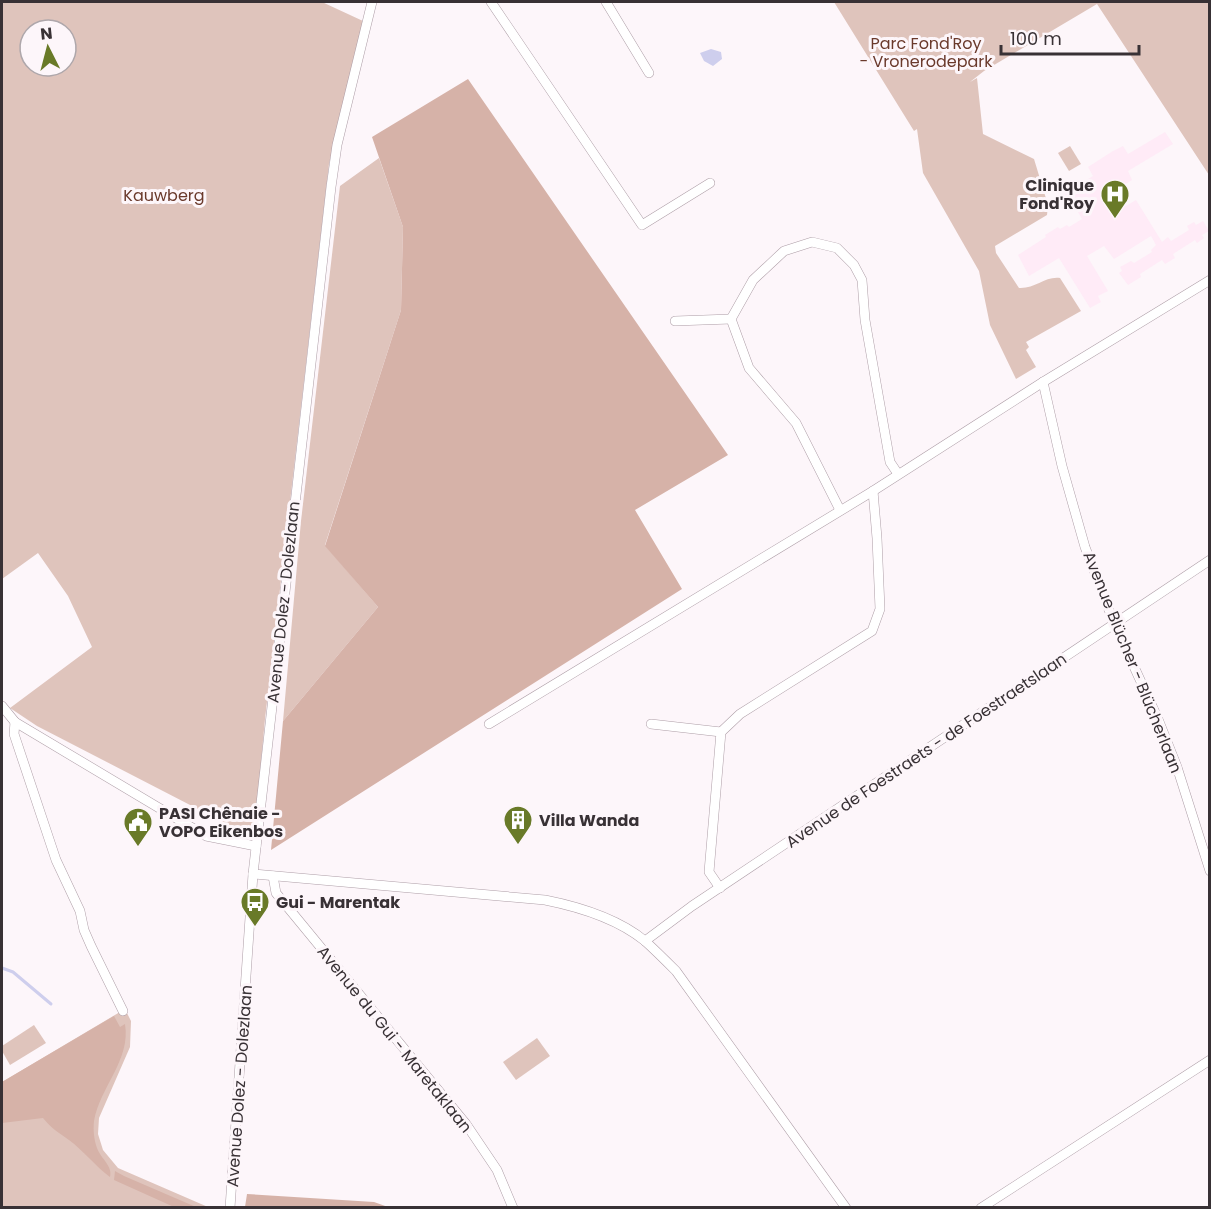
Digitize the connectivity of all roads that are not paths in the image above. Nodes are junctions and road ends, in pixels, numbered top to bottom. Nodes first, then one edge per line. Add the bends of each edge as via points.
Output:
1 (372, 2) edge
2 (491, 2) edge
3 (606, 2) edge
4 (649, 73) dead end
5 (710, 183) dead end
6 (1209, 280) edge
7 (731, 319) junction
8 (675, 321) dead end
9 (1043, 382) junction
10 (898, 474) junction
11 (873, 491) junction
12 (840, 510) junction
13 (1207, 562) edge
14 (1209, 573) edge
15 (1114, 624) junction
16 (2, 706) edge
17 (15, 722) junction
18 (489, 724) dead end
19 (651, 724) dead end
20 (721, 732) junction
21 (256, 846) junction
22 (1209, 869) edge
23 (253, 874) junction
24 (273, 876) junction
25 (720, 888) junction
26 (645, 941) junction
27 (123, 1011) dead end
28 (1209, 1060) edge
29 (230, 1208) edge
30 (513, 1208) edge
31 (846, 1208) edge
32 (981, 1208) edge

1 - 21 street, Avenue Dolez - Dolezlaan via 335,157
2 - 5 street via 642,225
3 - 4 street
6 - 9 street
7 - 8 street
7 - 10 street via 753,280 784,251 812,242 837,248 862,280 865,320 890,462
7 - 12 street via 749,368 796,423
9 - 10 street
9 - 15 street, Avenue Blücher - Blücherlaan via 1073,510
10 - 11 street
11 - 12 street
11 - 20 street via 880,609 872,631 740,714
12 - 18 street
13 - 14 street
13 - 15 street, Avenue de Foestraets - de Foestraetslaan
15 - 22 street, Avenue Blücher - Blücherlaan via 1177,767
15 - 25 street, Avenue de Foestraets - de Foestraetslaan
16 - 17 street
17 - 21 street via 206,836
17 - 27 street via 14,734 56,860 80,911 87,938
19 - 20 street
20 - 25 street via 709,872
21 - 23 street, Avenue Dolez - Dolezlaan
23 - 24 street
23 - 29 street, Avenue Dolez - Dolezlaan
24 - 26 street via 545,900 602,916
24 - 30 street, Avenue du Gui - Maretaklaan via 276,893 466,1124 497,1170
25 - 26 street, Avenue de Foestraets - de Foestraetslaan
26 - 31 street via 676,971
28 - 32 street

